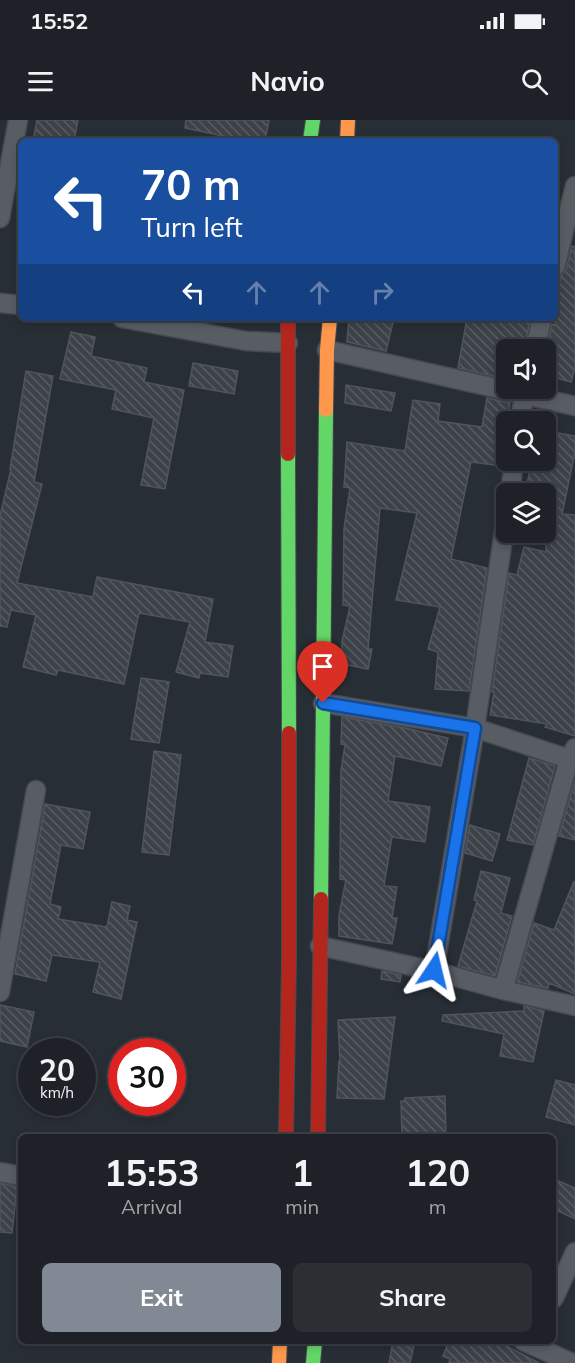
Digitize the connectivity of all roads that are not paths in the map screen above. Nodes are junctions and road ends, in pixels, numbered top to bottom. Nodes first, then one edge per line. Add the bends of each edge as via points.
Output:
1 (18, 120) edge
2 (313, 120) edge
3 (348, 120) edge
4 (310, 138) edge
5 (346, 138) edge
6 (575, 186) edge
7 (0, 218) edge
8 (558, 255) edge
9 (0, 303) edge
10 (18, 305) edge
11 (138, 321) edge
12 (288, 321) edge
13 (330, 321) edge
14 (541, 321) edge
15 (537, 339) edge
16 (288, 343) junction
17 (327, 350) junction
18 (496, 385) edge
19 (552, 399) edge
20 (575, 406) edge
21 (502, 543) edge
22 (323, 703) junction
23 (475, 728) junction
24 (573, 756) edge
25 (36, 790) dead end
26 (320, 946) junction
27 (434, 970) junction
28 (503, 990) junction
29 (0, 992) edge
30 (575, 1006) edge
31 (286, 1134) edge
32 (318, 1134) edge
33 (0, 1172) edge
34 (18, 1175) edge
35 (575, 1252) edge
36 (556, 1294) edge
37 (279, 1344) edge
38 (315, 1344) edge
39 (533, 1344) edge
40 (279, 1363) edge
41 (314, 1363) edge
42 (572, 1363) edge

1 - 7 street
2 - 4 highway
3 - 5 highway
6 - 8 street
9 - 10 street
11 - 16 street via 246,341
12 - 16 highway
13 - 17 highway
14 - 15 street
16 - 31 highway
17 - 18 street
17 - 22 highway
19 - 20 street
21 - 23 street
22 - 23 street
22 - 26 highway
23 - 24 street
23 - 27 street
24 - 28 street
25 - 29 street
26 - 27 street
26 - 32 highway
27 - 28 street
28 - 30 street
33 - 34 street
35 - 36 street
37 - 40 highway
38 - 41 highway
39 - 42 street

